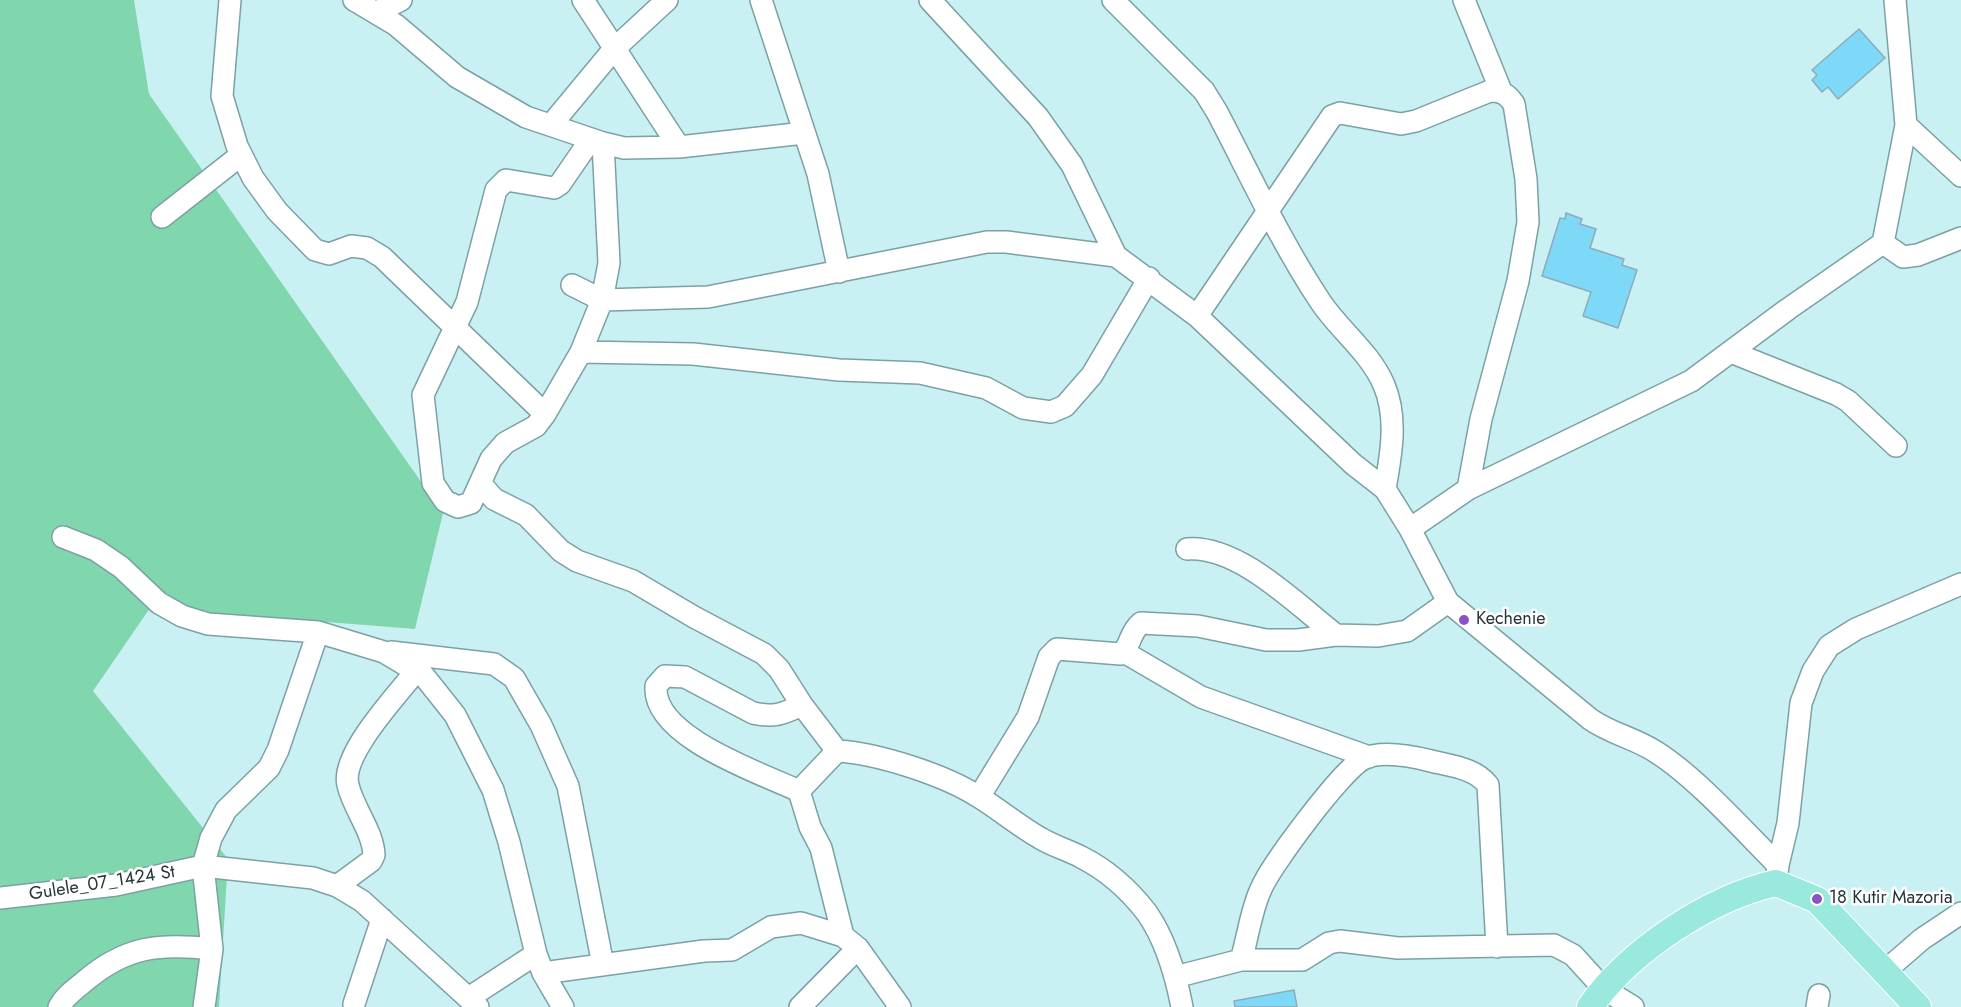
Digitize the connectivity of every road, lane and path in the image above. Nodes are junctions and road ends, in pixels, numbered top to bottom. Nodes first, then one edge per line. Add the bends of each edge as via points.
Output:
1 (230, 0) edge
2 (354, 0) edge
3 (401, 0) edge
4 (583, 0) edge
5 (667, 0) edge
6 (760, 0) edge
7 (930, 0) edge
8 (1113, 0) edge
9 (1464, 0) edge
10 (1895, 0) edge
11 (377, 12) junction
12 (614, 49) junction
13 (1500, 91) junction
14 (551, 125) junction
15 (1906, 125) junction
16 (804, 133) junction
17 (597, 141) junction
18 (679, 147) junction
19 (241, 155) junction
20 (1961, 176) edge
21 (1269, 210) junction
22 (162, 217) dead end
23 (1961, 238) edge
24 (1883, 243) junction
25 (1116, 256) junction
26 (839, 272) junction
27 (1149, 278) junction
28 (572, 285) dead end
29 (602, 300) junction
30 (1197, 316) junction
31 (456, 326) junction
32 (581, 352) junction
33 (1731, 352) junction
34 (545, 414) junction
35 (1896, 446) dead end
36 (481, 484) junction
37 (1385, 489) junction
38 (1468, 489) junction
39 (1410, 529) junction
40 (63, 537) dead end
41 (1187, 549) dead end
42 (1961, 584) edge
43 (1448, 602) junction
44 (318, 632) junction
45 (1336, 635) junction
46 (384, 652) junction
47 (1124, 652) junction
48 (416, 671) junction
49 (801, 705) junction
50 (837, 751) junction
51 (1369, 757) junction
52 (799, 791) junction
53 (979, 797) junction
54 (203, 866) junction
55 (1777, 874) junction
56 (337, 886) junction
57 (0, 898) edge
58 (1961, 913) edge
59 (382, 920) junction
60 (850, 942) junction
61 (1497, 947) junction
62 (212, 949) junction
63 (1241, 960) junction
64 (539, 964) junction
65 (603, 965) junction
66 (1885, 971) junction
67 (1175, 977) junction
68 (1597, 998) edge
69 (474, 1002) edge
70 (354, 1004) dead end
71 (898, 1006) edge
72 (59, 1007) edge
73 (204, 1007) edge
74 (563, 1007) edge
75 (800, 1007) edge
76 (1182, 1007) edge
77 (1633, 1007) edge
78 (1918, 1007) edge

1 - 19 street via 222,96
2 - 11 street
3 - 11 street
4 - 12 street
5 - 12 street
6 - 16 street
7 - 25 street via 1038,117 1071,165
8 - 21 street via 1204,91
9 - 13 street
10 - 15 street
11 - 14 street via 457,77 526,117
12 - 14 street
12 - 18 street
13 - 21 street via 1490,91 1401,124 1340,112 1332,116
13 - 38 street via 1514,104 1526,179 1528,222 1518,281 1481,419
14 - 17 street
15 - 20 street
15 - 24 street
16 - 18 street
16 - 26 street via 818,174
17 - 18 street via 624,148
17 - 29 street via 609,263
17 - 31 street via 554,188 514,180 500,184
19 - 22 street
19 - 31 street via 277,211 315,250 329,254 351,246 367,248 390,264
21 - 30 street
21 - 37 street via 1321,302 1372,363 1384,386 1393,444
23 - 24 street via 1903,257
24 - 33 street
25 - 26 street via 987,242
25 - 27 street
26 - 29 street via 708,297
27 - 30 street
27 - 32 street via 1092,375 1065,406 1051,412 1023,408 986,388 920,373 839,370 693,354
28 - 29 street
29 - 32 street
30 - 37 street via 1353,464
31 - 34 street
31 - 36 street via 423,395 433,483 445,501 458,507 471,504
32 - 34 street
33 - 35 street via 1836,394
33 - 38 street via 1691,381
34 - 36 street via 536,426 505,443 492,459
36 - 49 street via 494,499 520,511 569,556 633,581 764,654 779,669
37 - 39 street
38 - 39 street
39 - 43 street
40 - 44 street via 96,550 121,567 159,603 182,616 208,624
41 - 45 street via 1213,551 1251,569
42 - 55 street via 1856,629 1829,646 1813,670 1802,703 1788,823
43 - 45 street via 1407,632
43 - 55 street via 1590,719 1670,762
44 - 46 street
44 - 54 street via 278,750 262,776 226,810 211,838
45 - 47 street via 1266,640 1198,626 1141,623 1131,634
46 - 48 street
46 - 65 street via 494,664 514,678 541,725 568,786
47 - 51 street via 1201,698
47 - 53 street via 1066,648 1053,652 1028,717
48 - 56 street via 360,743 348,770 348,786 374,855
48 - 64 street via 455,715 493,790
49 - 50 street
49 - 52 street via 778,716 765,716 685,676 665,676 656,686 660,708 677,729
50 - 52 street
50 - 53 street via 854,752 931,775
51 - 61 street via 1428,760 1474,772 1488,785
51 - 63 street via 1353,766 1274,865 1260,890
52 - 60 street
53 - 67 street via 1016,824 1083,858 1122,885 1147,914
54 - 56 street, Gulele_07_1424 St via 279,872
54 - 57 street, Gulele_07_1424 St via 116,885
54 - 62 street
55 - 66 main road via 1817,900
55 - 68 main road via 1661,939 1613,978
56 - 59 street, Gulele_07_1424 St via 362,901
58 - 66 street
59 - 69 street, Gulele_07_1424 St
59 - 70 street
60 - 65 street via 801,923 781,924 732,950
60 - 71 street
60 - 75 street
61 - 63 street via 1398,948 1340,941 1302,960
61 - 68 street via 1562,947 1573,955
62 - 72 street via 176,944 138,948 98,970 63,999
62 - 73 street
63 - 67 street
64 - 65 street
64 - 69 street
64 - 74 street
66 - 78 main road
67 - 76 street
68 - 77 street

